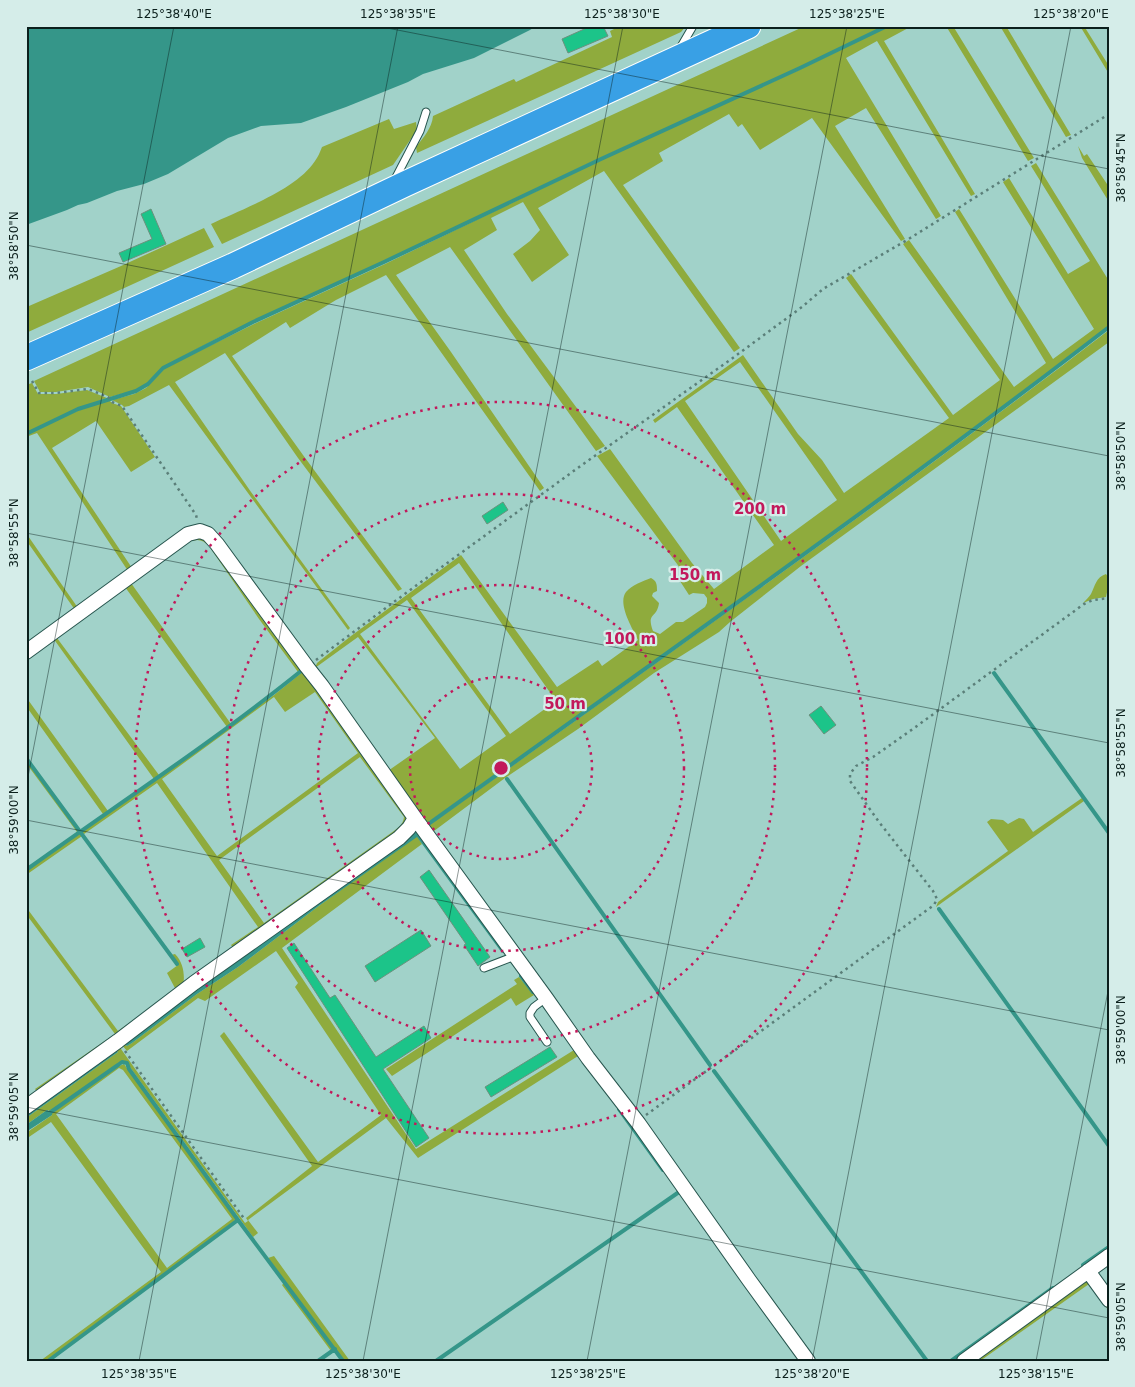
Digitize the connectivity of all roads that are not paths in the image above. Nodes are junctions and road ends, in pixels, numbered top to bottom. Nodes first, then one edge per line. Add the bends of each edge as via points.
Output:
1 (693, 26) edge
2 (748, 26) edge
3 (672, 61) junction
4 (426, 112) dead end
5 (388, 192) junction
6 (29, 369) edge
7 (26, 652) edge
8 (415, 818) junction
9 (515, 956) junction
10 (484, 968) dead end
11 (546, 998) junction
12 (547, 1042) dead end
13 (26, 1107) edge
14 (1109, 1256) edge
15 (1088, 1271) junction
16 (1109, 1300) edge
17 (808, 1361) edge
18 (964, 1361) edge

1 - 3 lane
2 - 3 highway
3 - 5 highway
4 - 5 lane via 420,131
5 - 6 highway
7 - 8 street via 188,534 200,530 217,544
8 - 9 street
8 - 13 street via 399,838
9 - 10 lane
9 - 11 street
11 - 12 lane via 534,1006 530,1017
11 - 17 street
14 - 15 street
15 - 16 street
15 - 18 street

